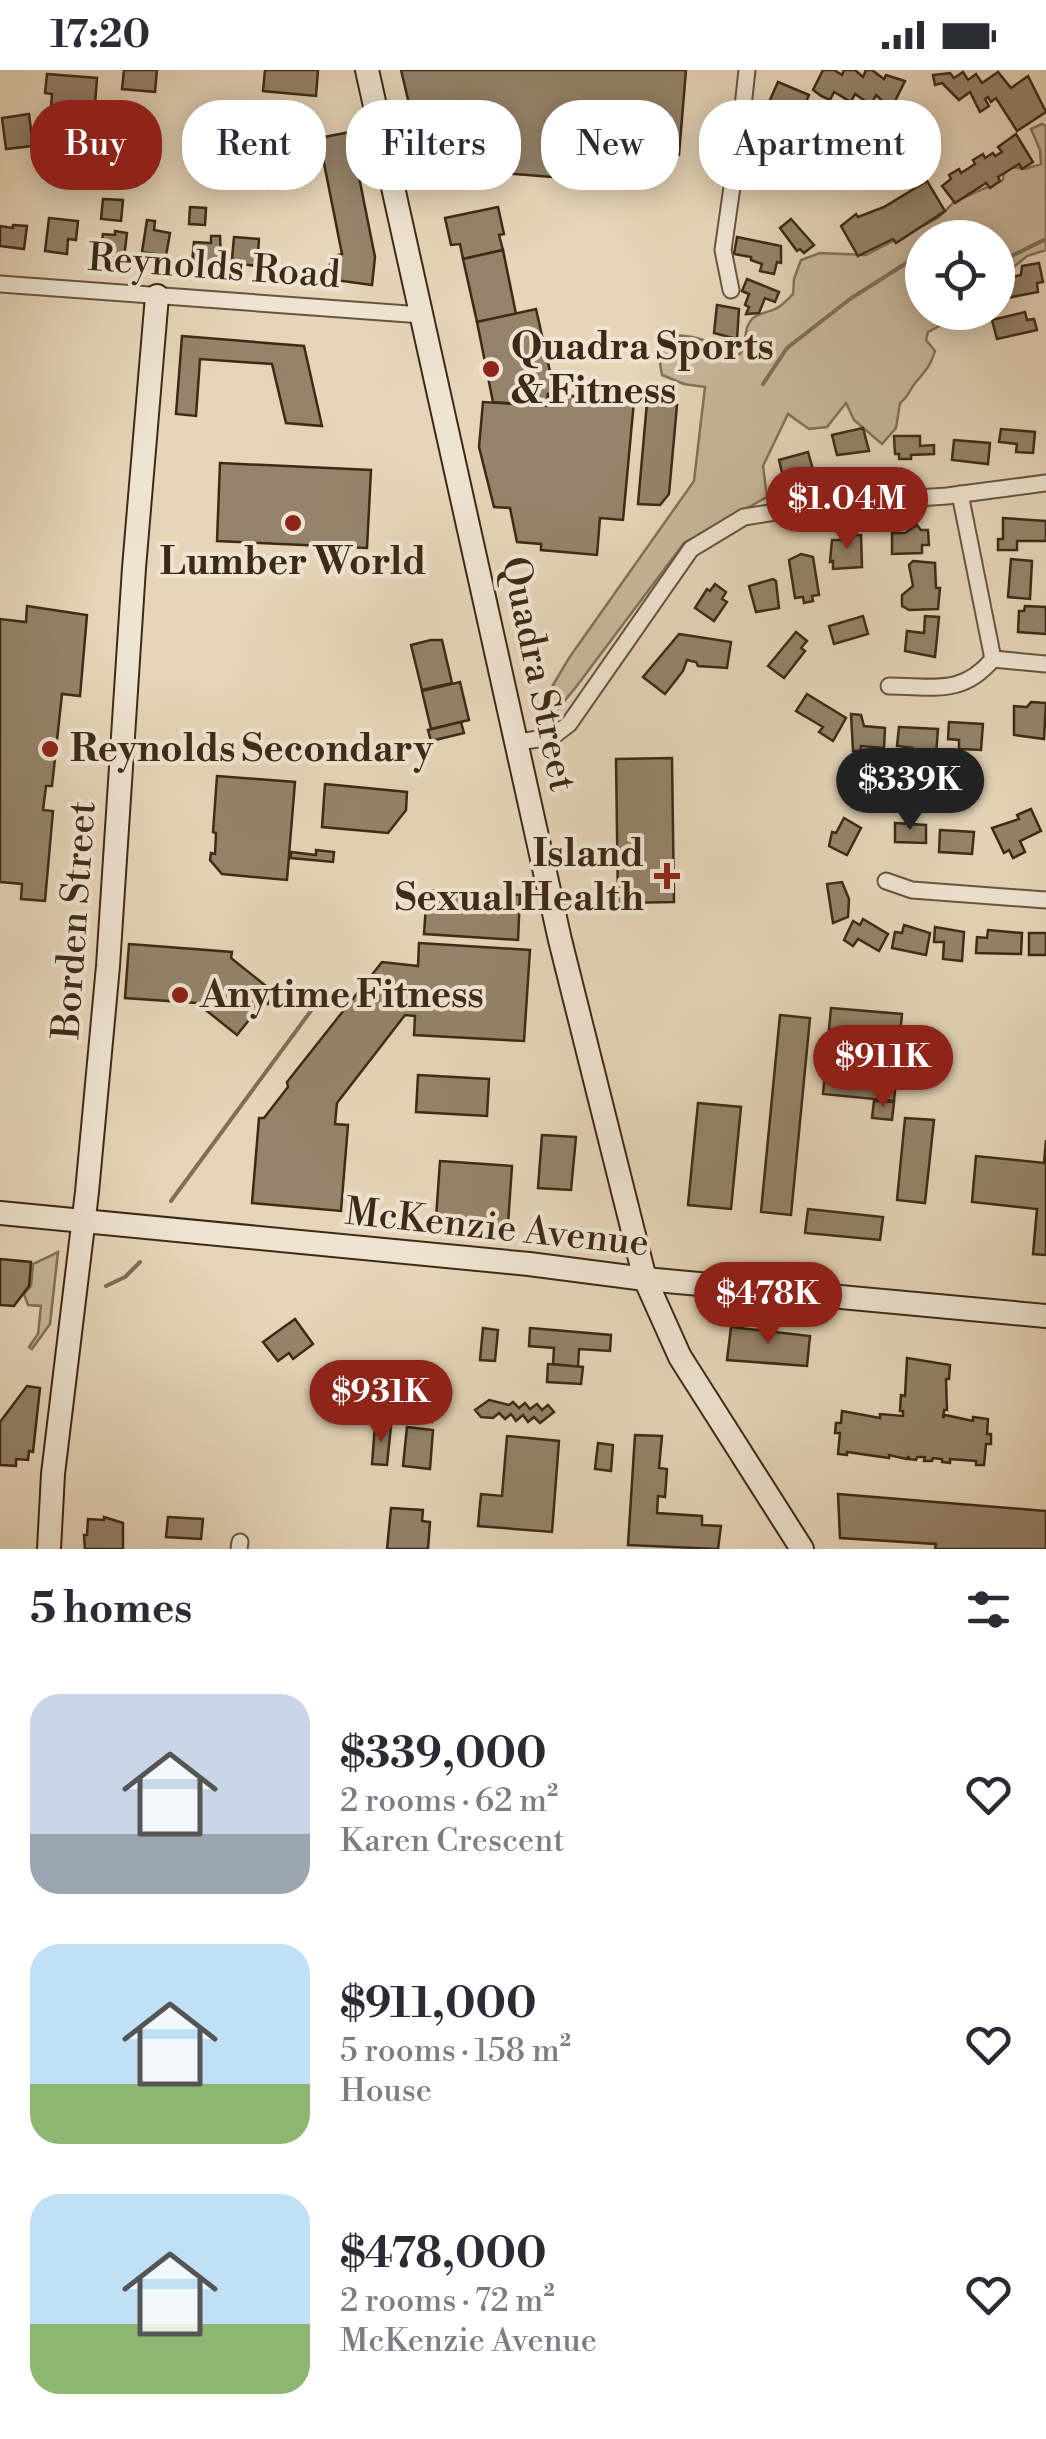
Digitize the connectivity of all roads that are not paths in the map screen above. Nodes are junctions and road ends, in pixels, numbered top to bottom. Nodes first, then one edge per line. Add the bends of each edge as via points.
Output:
1 (366, 70) edge
2 (747, 70) edge
3 (0, 284) edge
4 (732, 290) dead end
5 (157, 296) junction
6 (422, 315) junction
7 (1046, 483) edge
8 (960, 494) junction
9 (993, 658) junction
10 (1046, 664) edge
11 (889, 686) dead end
12 (518, 742) junction
13 (886, 881) dead end
14 (1046, 900) edge
15 (0, 1213) edge
16 (84, 1220) junction
17 (644, 1279) junction
18 (1046, 1316) edge
19 (49, 1549) edge
20 (802, 1549) edge

1 - 6 main road, Quadra Street
2 - 4 street via 740,134 754,156 733,180 723,250
3 - 5 street, Reynolds Road
5 - 6 street, Reynolds Road
5 - 16 main road, Borden Street
6 - 12 main road, Quadra Street
7 - 8 street
8 - 9 street
8 - 12 street via 744,517 691,549 568,724 552,737
9 - 10 street
9 - 11 street via 959,686
12 - 17 main road, Quadra Street
13 - 14 street via 912,890
15 - 16 main road, McKenzie Avenue
16 - 17 main road, McKenzie Avenue
16 - 19 main road, Borden Street
17 - 18 main road, McKenzie Avenue
17 - 20 main road, Quadra Street via 680,1357

